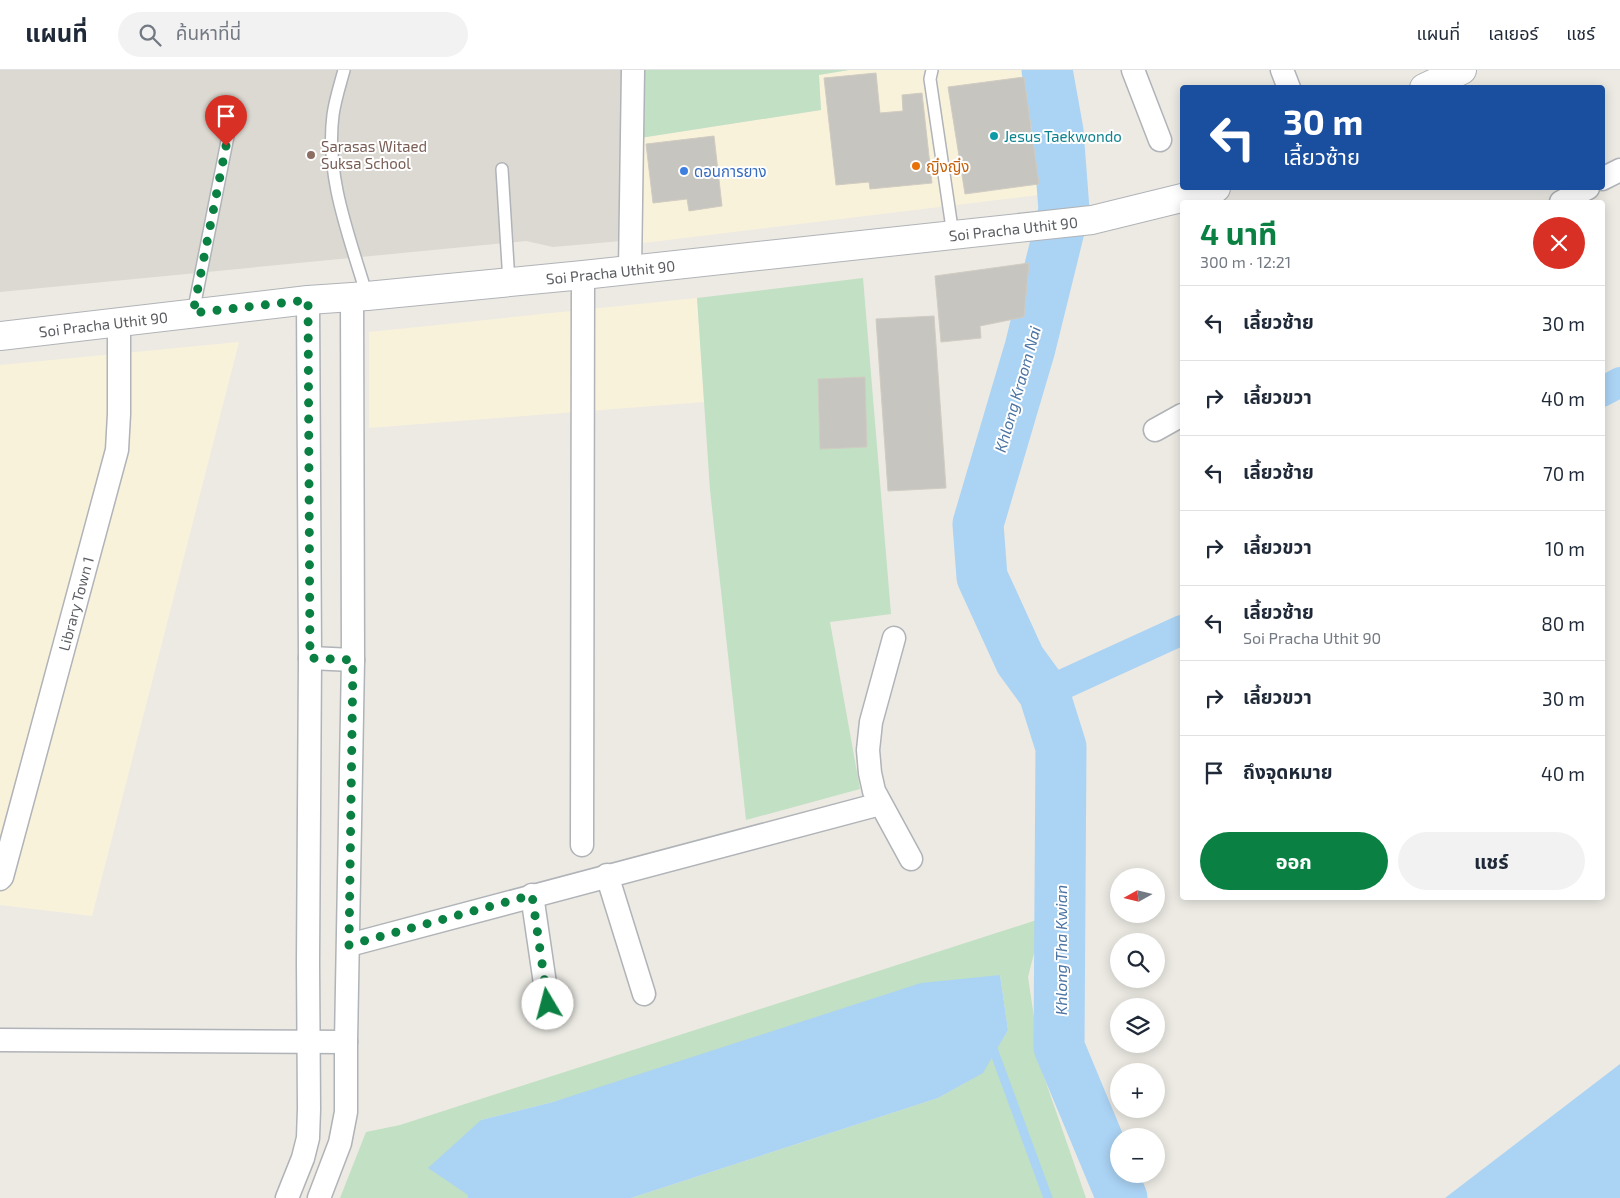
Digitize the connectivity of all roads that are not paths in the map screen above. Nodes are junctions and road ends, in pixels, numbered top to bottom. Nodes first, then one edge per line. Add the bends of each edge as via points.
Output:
1 (344, 70) edge
2 (633, 70) edge
3 (932, 70) edge
4 (1133, 70) edge
5 (1282, 70) edge
6 (1462, 70) edge
7 (1288, 85) edge
8 (1430, 85) edge
9 (230, 126) dead end
10 (1160, 140) dead end
11 (502, 169) dead end
12 (1620, 170) edge
13 (1605, 178) edge
14 (1210, 190) edge
15 (1584, 190) edge
16 (1566, 200) edge
17 (953, 235) junction
18 (630, 270) junction
19 (583, 275) junction
20 (509, 282) junction
21 (360, 297) junction
22 (308, 300) junction
23 (193, 313) junction
24 (119, 323) junction
25 (0, 336) edge
26 (1180, 416) edge
27 (1155, 430) dead end
28 (894, 638) dead end
29 (310, 658) junction
30 (353, 660) junction
31 (880, 804) junction
32 (582, 844) dead end
33 (911, 859) dead end
34 (607, 875) junction
35 (0, 879) edge
36 (532, 895) junction
37 (349, 945) junction
38 (644, 994) dead end
39 (548, 1004) dead end
40 (0, 1040) edge
41 (346, 1042) junction
42 (309, 1043) junction
43 (287, 1198) edge
44 (319, 1198) edge

1 - 21 lane via 333,115 332,160
2 - 18 street
3 - 17 lane via 930,79
4 - 10 street
5 - 7 street
6 - 8 street
9 - 23 lane
11 - 20 lane
12 - 13 street
14 - 17 street, Soi Pracha Uthit 90 via 1092,220
15 - 16 street
17 - 18 street, Soi Pracha Uthit 90
18 - 19 street, Soi Pracha Uthit 90
19 - 20 street, Soi Pracha Uthit 90
19 - 32 street
20 - 21 street, Soi Pracha Uthit 90
21 - 22 street, Soi Pracha Uthit 90
21 - 30 street
22 - 23 street, Soi Pracha Uthit 90
22 - 29 street
23 - 24 street, Soi Pracha Uthit 90
24 - 25 street, Soi Pracha Uthit 90
24 - 35 street, Library Town 1 via 116,450
26 - 27 street
28 - 31 street via 871,722 868,750 874,791
29 - 30 street
29 - 42 street
30 - 37 street
31 - 33 street
31 - 34 street
34 - 36 street
34 - 38 street
36 - 37 street
36 - 39 street
37 - 41 street
40 - 42 street
41 - 42 street
41 - 44 street via 346,1112 340,1143
42 - 43 street via 308,1138

